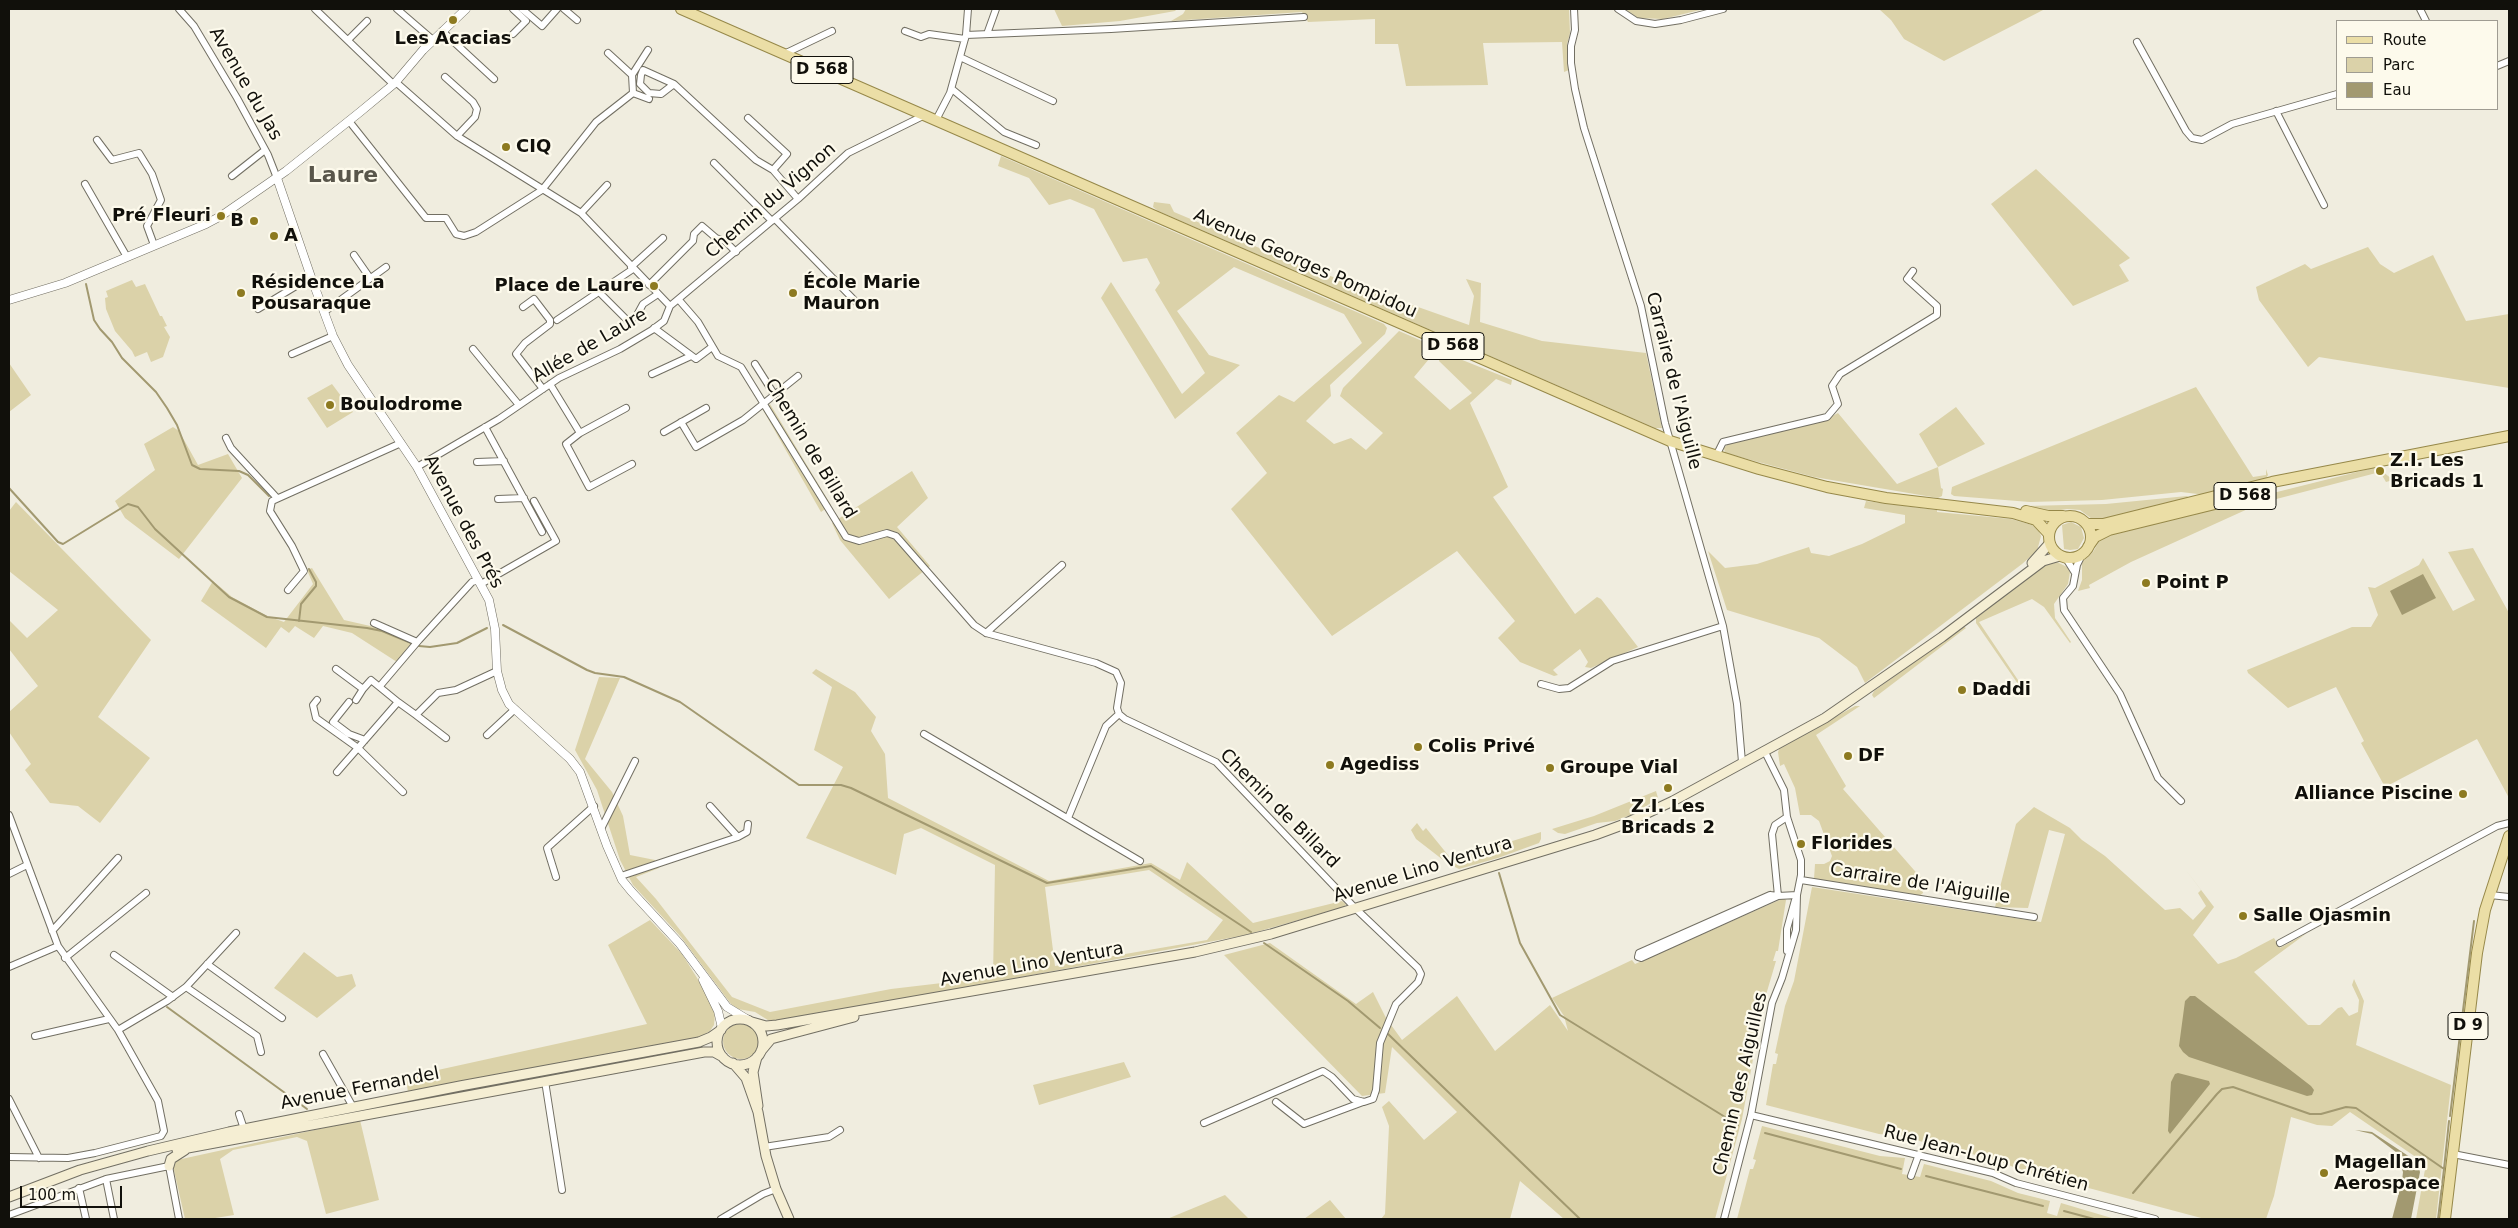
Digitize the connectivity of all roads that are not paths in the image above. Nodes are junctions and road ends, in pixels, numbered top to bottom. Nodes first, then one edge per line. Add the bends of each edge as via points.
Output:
1 (179, 9) edge
2 (315, 9) edge
3 (397, 9) edge
4 (465, 9) edge
5 (513, 9) edge
6 (522, 9) edge
7 (557, 9) edge
8 (564, 9) edge
9 (681, 9) edge
10 (968, 9) edge
11 (996, 9) edge
12 (1574, 9) edge
13 (1618, 9) edge
14 (1722, 9) edge
15 (1304, 17) dead end
16 (577, 20) dead end
17 (367, 21) dead end
18 (442, 31) junction
19 (832, 31) dead end
20 (906, 31) dead end
21 (514, 34) dead end
22 (987, 34) junction
23 (966, 37) junction
24 (348, 40) junction
25 (433, 40) junction
26 (2137, 42) dead end
27 (648, 50) dead end
28 (608, 53) dead end
29 (784, 54) junction
30 (960, 57) junction
31 (632, 75) junction
32 (445, 77) dead end
33 (494, 79) dead end
34 (395, 82) junction
35 (674, 84) junction
36 (952, 88) junction
37 (633, 93) junction
38 (2336, 94) edge
39 (649, 100) dead end
40 (1053, 101) dead end
41 (2276, 111) junction
42 (925, 115) junction
43 (748, 118) dead end
44 (936, 120) junction
45 (349, 121) junction
46 (457, 136) junction
47 (97, 140) dead end
48 (1036, 145) dead end
49 (265, 150) junction
50 (714, 163) dead end
51 (773, 170) junction
52 (232, 176) dead end
53 (277, 178) junction
54 (85, 184) dead end
55 (608, 185) dead end
56 (542, 190) junction
57 (798, 199) junction
58 (2324, 205) dead end
59 (580, 213) junction
60 (773, 220) junction
61 (663, 238) dead end
62 (154, 245) junction
63 (736, 252) junction
64 (354, 255) dead end
65 (127, 257) junction
66 (386, 267) dead end
67 (632, 268) junction
68 (1913, 271) dead end
69 (311, 277) junction
70 (370, 278) junction
71 (649, 285) junction
72 (599, 292) junction
73 (658, 294) junction
74 (9, 300) edge
75 (679, 300) junction
76 (670, 306) junction
77 (523, 307) dead end
78 (861, 307) dead end
79 (258, 309) dead end
80 (324, 312) junction
81 (557, 320) dead end
82 (654, 328) junction
83 (333, 336) junction
84 (712, 347) junction
85 (473, 349) dead end
86 (292, 354) dead end
87 (691, 356) junction
88 (754, 364) dead end
89 (652, 374) dead end
90 (798, 376) dead end
91 (550, 384) junction
92 (543, 389) junction
93 (774, 394) junction
94 (764, 402) junction
95 (519, 405) junction
96 (626, 408) dead end
97 (706, 408) dead end
98 (681, 422) junction
99 (486, 427) junction
100 (664, 432) dead end
101 (580, 433) junction
102 (2509, 434) edge
103 (226, 438) dead end
104 (1670, 441) junction
105 (401, 443) junction
106 (1716, 456) junction
107 (504, 461) junction
108 (476, 462) dead end
109 (632, 464) dead end
110 (2364, 464) junction
111 (417, 467) junction
112 (278, 498) junction
113 (524, 498) junction
114 (498, 499) dead end
115 (534, 501) dead end
116 (1960, 506) junction
117 (2063, 516) junction
118 (2086, 524) junction
119 (542, 532) dead end
120 (2049, 539) junction
121 (2086, 550) junction
122 (2063, 557) junction
123 (1062, 565) dead end
124 (2076, 574) junction
125 (480, 582) junction
126 (288, 590) dead end
127 (374, 623) dead end
128 (1722, 626) junction
129 (986, 633) junction
130 (417, 642) junction
131 (1916, 654) junction
132 (336, 669) dead end
133 (497, 671) junction
134 (1541, 684) dead end
135 (380, 686) junction
136 (363, 689) junction
137 (317, 700) dead end
138 (356, 700) dead end
139 (348, 702) dead end
140 (398, 702) junction
141 (515, 709) junction
142 (1119, 714) junction
143 (416, 716) junction
144 (924, 734) dead end
145 (487, 735) dead end
146 (446, 738) dead end
147 (365, 740) junction
148 (358, 748) junction
149 (1764, 750) junction
150 (635, 760) dead end
151 (1742, 762) junction
152 (337, 772) dead end
153 (403, 792) dead end
154 (2181, 801) dead end
155 (594, 806) junction
156 (710, 806) dead end
157 (9, 815) edge
158 (1787, 817) junction
159 (1068, 818) junction
160 (2509, 823) edge
161 (748, 824) dead end
162 (601, 828) junction
163 (2509, 836) edge
164 (738, 837) junction
165 (118, 858) dead end
166 (1140, 861) dead end
167 (28, 865) junction
168 (9, 874) edge
169 (621, 876) junction
170 (556, 877) dead end
171 (1801, 880) junction
172 (146, 894) dead end
173 (1797, 895) junction
174 (2490, 895) junction
175 (1778, 896) junction
176 (2509, 897) edge
177 (1355, 908) junction
178 (2034, 917) dead end
179 (52, 931) junction
180 (236, 932) dead end
181 (2280, 943) dead end
182 (58, 946) junction
183 (114, 954) dead end
184 (64, 958) junction
185 (207, 964) junction
186 (696, 965) junction
187 (9, 967) edge
188 (186, 986) junction
189 (172, 997) junction
190 (898, 1005) junction
191 (282, 1018) dead end
192 (109, 1019) junction
193 (751, 1022) junction
194 (721, 1029) junction
195 (118, 1030) junction
196 (35, 1036) dead end
197 (261, 1052) dead end
198 (322, 1054) dead end
199 (759, 1054) junction
200 (723, 1057) junction
201 (732, 1063) junction
202 (545, 1081) junction
203 (9, 1100) edge
204 (1276, 1102) dead end
205 (1364, 1102) junction
206 (353, 1107) junction
207 (758, 1112) junction
208 (239, 1114) dead end
209 (1751, 1115) junction
210 (1204, 1123) dead end
211 (244, 1129) junction
212 (840, 1130) dead end
213 (192, 1147) junction
214 (764, 1147) junction
215 (1919, 1154) junction
216 (2453, 1154) junction
217 (9, 1157) edge
218 (39, 1158) junction
219 (2509, 1165) edge
220 (169, 1166) junction
221 (80, 1170) junction
222 (1911, 1176) dead end
223 (106, 1179) junction
224 (79, 1188) junction
225 (776, 1189) junction
226 (562, 1190) dead end
227 (9, 1192) edge
228 (9, 1196) edge
229 (9, 1203) edge
230 (9, 1215) edge
231 (86, 1219) edge
232 (114, 1219) edge
233 (179, 1219) edge
234 (720, 1219) edge
235 (789, 1219) edge
236 (1724, 1219) edge
237 (2155, 1219) edge
238 (2445, 1219) edge

1 - 49 street, Avenue du Jas via 194,26
2 - 24 street, Allée de Laure
3 - 25 street
4 - 18 street
5 - 21 street via 526,21
6 - 7 street via 542,26
8 - 16 street
9 - 29 main road, Avenue Georges Pompidou / D 568
10 - 23 street
11 - 22 street
12 - 104 street, Carraire de l'Aiguille via 1571,63 1575,89 1584,128 1641,306
13 - 14 street via 1636,21 1655,24
15 - 22 street
17 - 24 street
18 - 25 street
18 - 33 street
19 - 29 street
20 - 23 street via 921,37 929,34
22 - 23 street
23 - 30 street
24 - 34 street, Allée de Laure
25 - 34 street
26 - 41 street via 2192,138 2202,140 2232,124
27 - 31 street
28 - 31 street
29 - 42 main road, Avenue Georges Pompidou / D 568
30 - 36 street
30 - 40 street
31 - 37 street
32 - 46 street via 474,102 477,110 475,117
34 - 45 street
34 - 46 street, Allée de Laure
35 - 35 street via 662,94 649,93 640,84 641,75 643,70
35 - 51 street via 756,160
36 - 44 street
36 - 48 street via 1004,132
37 - 39 street
37 - 56 street via 596,122
38 - 41 street
41 - 58 street
42 - 44 main road, Avenue Georges Pompidou / D 568
42 - 57 street, Chemin du Vignon via 848,153
43 - 51 street via 787,154
44 - 104 main road, Avenue Georges Pompidou / D 568
45 - 53 street
45 - 56 street via 426,218 446,218 456,234 464,236 476,232
46 - 56 street, Allée de Laure
47 - 62 street via 112,160 139,154 152,174 161,200 147,226
49 - 52 street
49 - 53 street, Avenue du Jas
50 - 60 street
51 - 57 street
53 - 62 street via 214,220
53 - 69 street, Avenue des Prés
54 - 65 street
55 - 59 street
56 - 59 street, Allée de Laure
57 - 60 street, Chemin du Vignon
59 - 67 street, Allée de Laure
60 - 63 street, Chemin du Vignon
60 - 78 street
61 - 67 street
62 - 65 street
63 - 71 street via 702,226 694,234 693,242
63 - 75 street, Chemin du Vignon
64 - 70 street
65 - 74 street via 65,283
66 - 70 street
67 - 71 street, Allée de Laure
67 - 72 street
68 - 106 street via 1907,279 1937,306 1937,315 1840,374 1832,386 1838,404 1827,417 1723,442
69 - 79 street
69 - 80 street, Avenue des Prés
70 - 80 street
71 - 73 street, Allée de Laure
72 - 73 street via 629,322 643,304
72 - 81 street
73 - 76 street, Allée de Laure
75 - 76 street, Chemin du Vignon
75 - 84 street, Chemin de Billard via 698,322
76 - 82 street, Allée de Laure via 664,321
77 - 92 street via 534,299 550,320 550,324 516,354
80 - 83 street, Avenue des Prés
82 - 87 street
82 - 91 street, Allée de Laure
83 - 86 street
83 - 105 street, Avenue des Prés via 354,376
84 - 87 street via 700,357
84 - 94 street, Chemin de Billard via 718,356 741,366
85 - 95 street
87 - 89 street
88 - 93 street
90 - 93 street
91 - 92 street, Allée de Laure
91 - 101 street
92 - 95 street, Allée de Laure
93 - 94 street
94 - 98 street via 743,420 696,447
94 - 129 street, Chemin de Billard via 846,537 859,541 887,533 896,536 974,625
95 - 99 street, Allée de Laure
96 - 101 street
97 - 98 street
98 - 100 street
99 - 107 street
99 - 111 street, Allée de Laure
101 - 109 street via 566,444 589,487
102 - 110 main road, D 568
103 - 112 street via 231,448
104 - 106 main road, Avenue Georges Pompidou / D 568
104 - 128 street, Carraire de l'Aiguille
105 - 111 street, Avenue des Prés
105 - 112 street
106 - 116 main road, Avenue Georges Pompidou / D 568 via 1827,487 1886,498
107 - 108 street
107 - 113 street
110 - 118 main road, D 568 via 2272,482 2103,524
110 - 121 main road, D 568 via 2109,530 2095,537
111 - 125 street, Avenue des Prés
112 - 126 street via 272,501 270,511 304,571
113 - 114 street
113 - 119 street
115 - 125 street via 556,541
116 - 117 main road, Avenue Georges Pompidou via 2018,508 2048,516
116 - 120 main road, Avenue Georges Pompidou via 2026,516 2040,523
117 - 118 main road via 2077,516
117 - 120 main road via 2052,525
118 - 121 main road via 2091,533
120 - 122 main road
120 - 131 main road, Avenue Lino Ventura via 2036,560 1965,612
121 - 122 main road via 2077,557
121 - 124 street via 2079,560
122 - 124 street
122 - 131 main road, Avenue Lino Ventura via 2043,561
123 - 129 street
124 - 154 street via 2073,586 2063,600 2065,613 2120,694 2158,778
125 - 130 street via 472,582
125 - 133 street, Avenue des Prés via 489,600 495,629
127 - 130 street
128 - 134 street via 1612,662 1569,688
128 - 151 street, Carraire de l'Aiguille via 1737,704
129 - 142 street, Chemin de Billard via 1096,663 1116,672 1121,683
130 - 135 street
131 - 149 main road, Avenue Lino Ventura via 1825,718
132 - 136 street
133 - 141 street, Avenue des Prés via 502,690
133 - 143 street via 456,690 438,693
135 - 136 street via 371,680
135 - 140 street
136 - 138 street
137 - 148 street via 313,705 316,718
139 - 147 street via 332,722
140 - 143 street
140 - 147 street
141 - 145 street
141 - 155 street, Avenue des Prés via 570,759 580,772
142 - 159 street via 1106,726
142 - 177 street, Chemin de Billard via 1216,762
143 - 146 street
144 - 159 street
147 - 148 street
148 - 152 street
148 - 153 street
149 - 151 main road, Avenue Lino Ventura
149 - 158 street via 1784,790
150 - 162 street
151 - 177 main road, Avenue Lino Ventura via 1622,825
155 - 162 street, Avenue des Prés
155 - 170 street via 547,848
156 - 164 street
157 - 167 street
158 - 171 street via 1801,860
158 - 175 street via 1775,825 1772,834
159 - 166 street
160 - 181 street via 2496,826
161 - 164 street via 747,832
162 - 169 street, Avenue des Prés
163 - 174 main road, D 9
164 - 169 street
165 - 179 street
167 - 168 street
167 - 179 street
169 - 186 street, Avenue des Prés via 630,891
171 - 173 street
171 - 178 street, Carraire de l'Aiguille
172 - 184 street
173 - 175 street
173 - 209 street, Chemin des Aiguilles via 1797,920 1772,1003
174 - 176 street
174 - 216 main road, D 9 via 2477,953
175 - 175 street via 1765,896 1639,953 1638,957
177 - 190 main road, Avenue Lino Ventura via 1271,934 1195,952
177 - 205 street, Chemin de Billard via 1421,974 1418,982 1396,1004 1380,1044 1376,1090 1372,1099
179 - 182 street
180 - 185 street
182 - 184 street
182 - 187 street
183 - 189 street
184 - 192 street
185 - 188 street
185 - 191 street
186 - 193 street, Avenue des Prés via 726,1007
186 - 194 street, Avenue des Prés via 718,1011
188 - 189 street
188 - 197 street via 257,1036
189 - 195 street
190 - 193 main road, Avenue Lino Ventura via 777,1025
190 - 199 main road, Avenue Lino Ventura via 772,1039
192 - 195 street
192 - 196 street
193 - 194 main road via 735,1020
193 - 199 main road via 761,1032 763,1044
194 - 200 main road via 718,1044
194 - 206 main road, Avenue Fernandel via 699,1042
195 - 218 street via 158,1102 164,1130 161,1136 68,1158
198 - 206 street
199 - 201 main road via 746,1064
199 - 207 main road via 753,1072
200 - 201 main road
200 - 202 main road, Avenue Fernandel via 714,1052 704,1052
201 - 207 main road via 746,1078
202 - 213 main road, Avenue Fernandel
202 - 226 street
203 - 218 street
204 - 205 street via 1304,1124
205 - 210 street via 1353,1099 1323,1071
206 - 211 main road, Avenue Fernandel
207 - 214 main road
208 - 211 street
209 - 215 street, Rue Jean-Loup Chrétien
209 - 236 street, Chemin des Aiguilles
211 - 221 main road, Avenue Fernandel
212 - 214 street via 829,1138
213 - 220 main road via 173,1157
213 - 229 main road, Avenue Fernandel via 92,1173
214 - 225 main road
215 - 222 street
215 - 237 street, Rue Jean-Loup Chrétien
216 - 219 street
216 - 238 main road, D 9
217 - 218 street
220 - 223 street
220 - 233 street
221 - 227 main road
221 - 228 main road, Avenue Fernandel
223 - 224 street
223 - 232 street
224 - 230 street
224 - 231 street
225 - 234 street
225 - 235 main road

